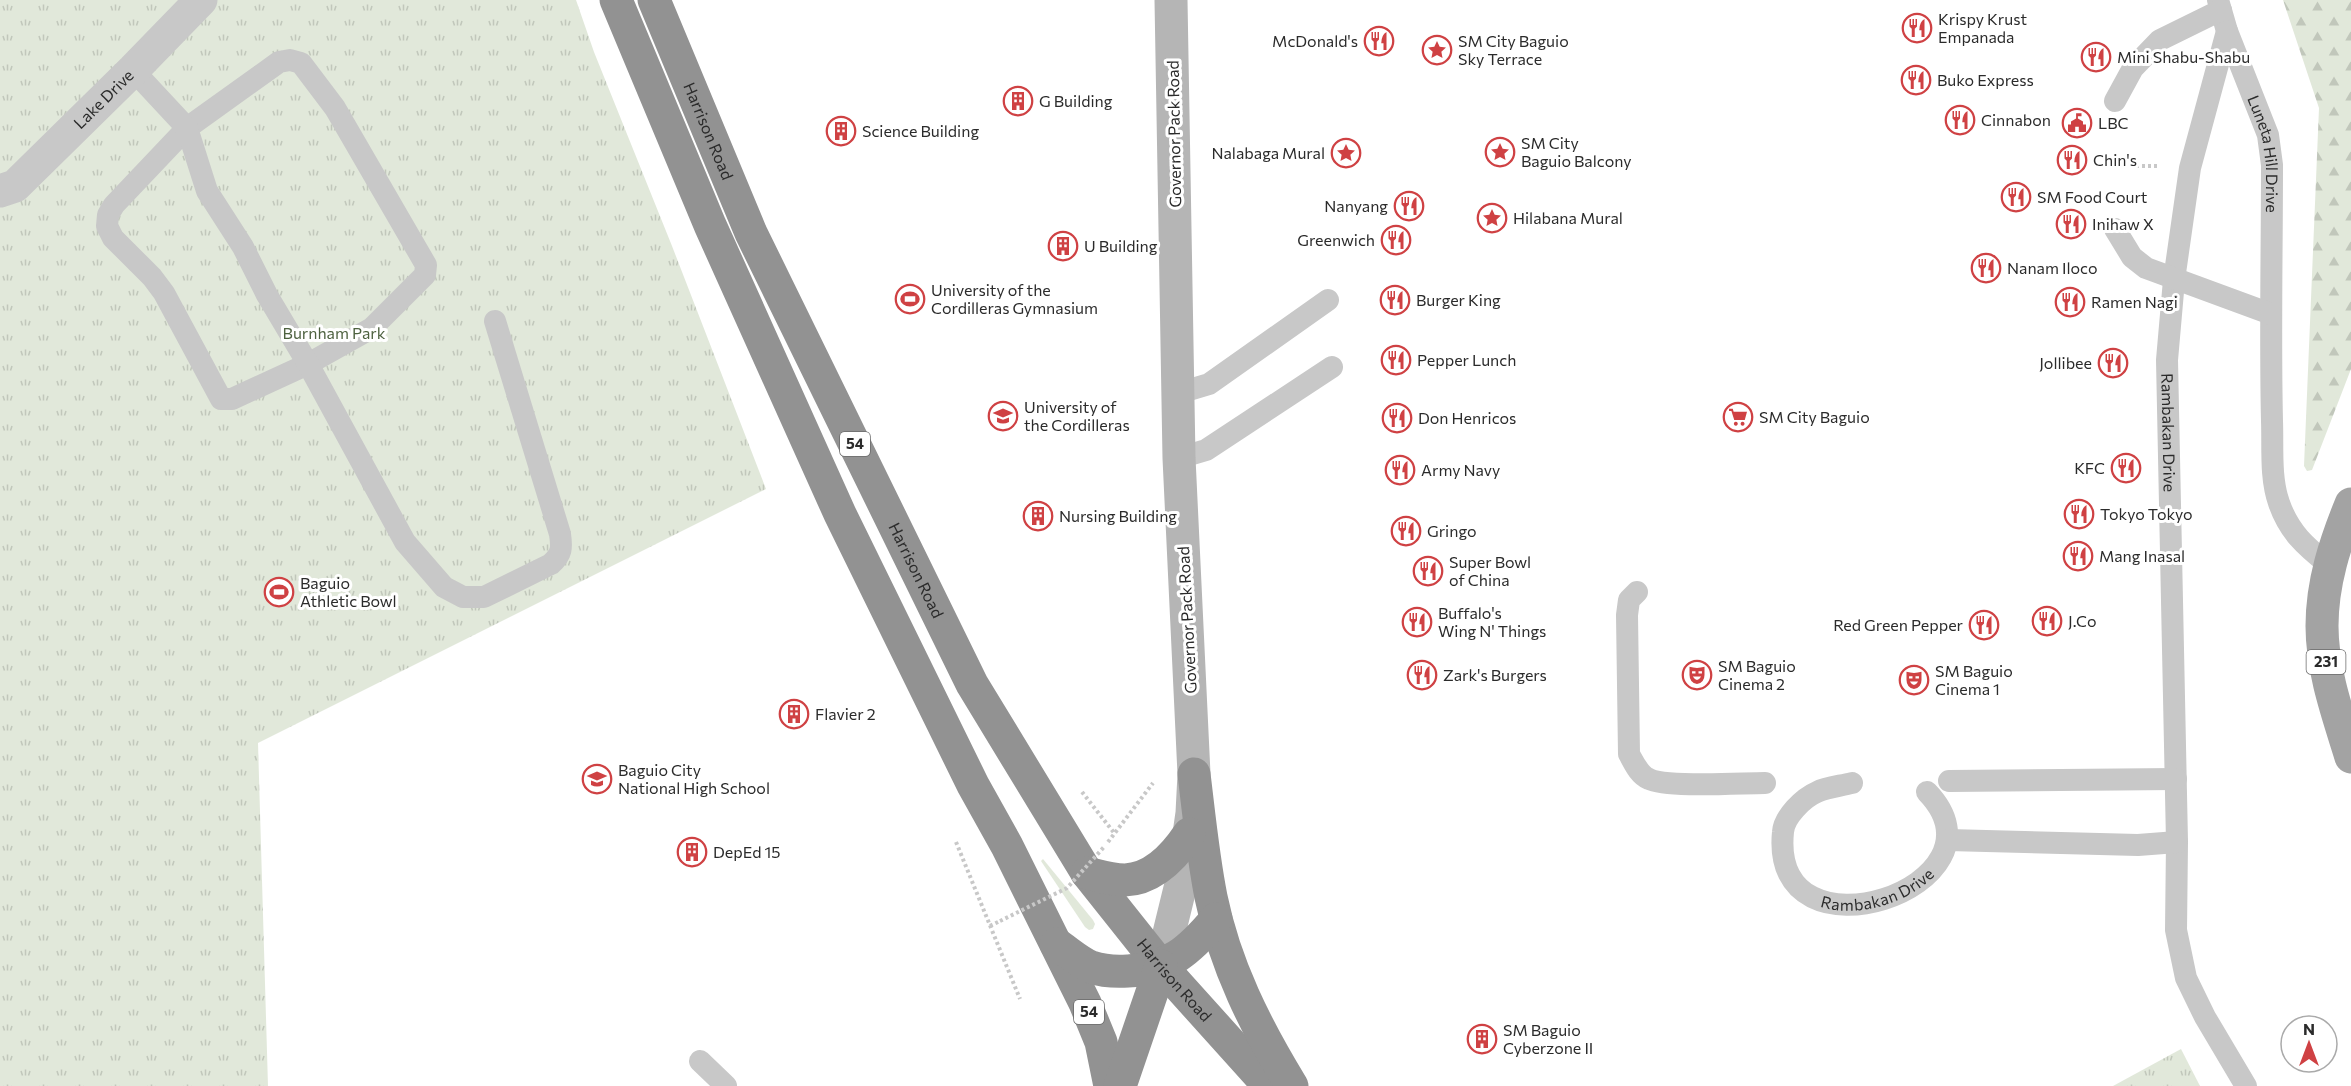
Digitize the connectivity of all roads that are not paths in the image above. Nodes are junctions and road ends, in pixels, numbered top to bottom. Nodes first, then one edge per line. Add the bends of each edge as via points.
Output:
1 (201, 0) edge
2 (616, 0) edge
3 (654, 0) edge
4 (1171, 0) edge
5 (2222, 14) edge
6 (133, 70) junction
7 (2115, 101) dead end
8 (187, 128) junction
9 (0, 191) edge
10 (2115, 229) dead end
11 (2174, 280) junction
12 (1328, 300) dead end
13 (2271, 314) junction
14 (495, 321) dead end
15 (308, 363) junction
16 (1332, 367) dead end
17 (1179, 393) junction
18 (1179, 458) junction
19 (2351, 504) edge
20 (2329, 565) junction
21 (1637, 592) dead end
22 (2351, 757) edge
23 (1194, 774) junction
24 (2176, 779) junction
25 (1949, 781) dead end
26 (1765, 783) dead end
27 (1852, 783) dead end
28 (1927, 792) dead end
29 (1189, 834) junction
30 (1947, 840) junction
31 (2177, 842) junction
32 (1095, 860) junction
33 (1216, 920) junction
34 (1055, 942) junction
35 (1161, 966) junction
36 (700, 1061) dead end
37 (726, 1086) edge
38 (1110, 1086) edge
39 (1120, 1086) edge
40 (1269, 1086) edge
41 (1292, 1086) edge
42 (2246, 1086) edge

1 - 6 street, Lake Drive
2 - 34 highway, 54 via 710,225 840,514
3 - 32 highway, Harrison Road / 54 via 751,233 972,684
4 - 17 street, Governor Pack Road
5 - 7 lane via 2160,40 2133,68
5 - 11 lane, Rambakan Drive via 2190,168
5 - 13 lane, Luneta Hill Drive via 2268,135 2272,165
6 - 8 lane
6 - 9 street, Lake Drive via 15,186
8 - 15 lane via 207,191
8 - 15 lane via 114,205 107,226 113,238 164,293 220,399 232,399
8 - 15 lane via 279,62 301,63 335,108 426,265 425,275 372,328
10 - 11 lane via 2132,257
11 - 13 lane
11 - 24 lane, Rambakan Drive via 2167,360
12 - 17 lane via 1209,384
13 - 20 lane, Luneta Hill Drive via 2274,479 2278,501 2304,545
14 - 15 lane via 562,548 551,564 484,597 463,597 444,587 405,542
16 - 18 lane via 1206,450
17 - 18 street, Governor Pack Road
18 - 23 street, Governor Pack Road
19 - 20 main road, 231
20 - 22 main road, 231 via 2322,625 2324,655
21 - 26 lane via 1629,600 1627,615 1629,754 1637,769 1648,779 1665,783
23 - 29 street, Governor Pack Road
23 - 33 highway
24 - 25 lane
24 - 31 lane, Rambakan Drive
27 - 30 lane, Rambakan Drive via 1816,792 1796,808 1783,826 1781,850 1790,874 1804,894 1827,904 1850,905 1896,895 1918,884 1935,868
28 - 30 lane, Rambakan Drive via 1942,813
29 - 32 highway via 1165,862 1135,879 1114,879
29 - 35 street, Governor Pack Road
30 - 31 lane, Rambakan Drive via 2138,845
31 - 42 lane, Rambakan Drive via 2176,930 2186,978
32 - 35 highway, Harrison Road / 54
33 - 35 highway via 1183,953
33 - 41 highway via 1251,1014
34 - 35 highway via 1090,966 1112,972
34 - 38 highway, 54 via 1097,1032
35 - 39 highway, Governor Pack Road
35 - 40 highway, Harrison Road
36 - 37 lane

